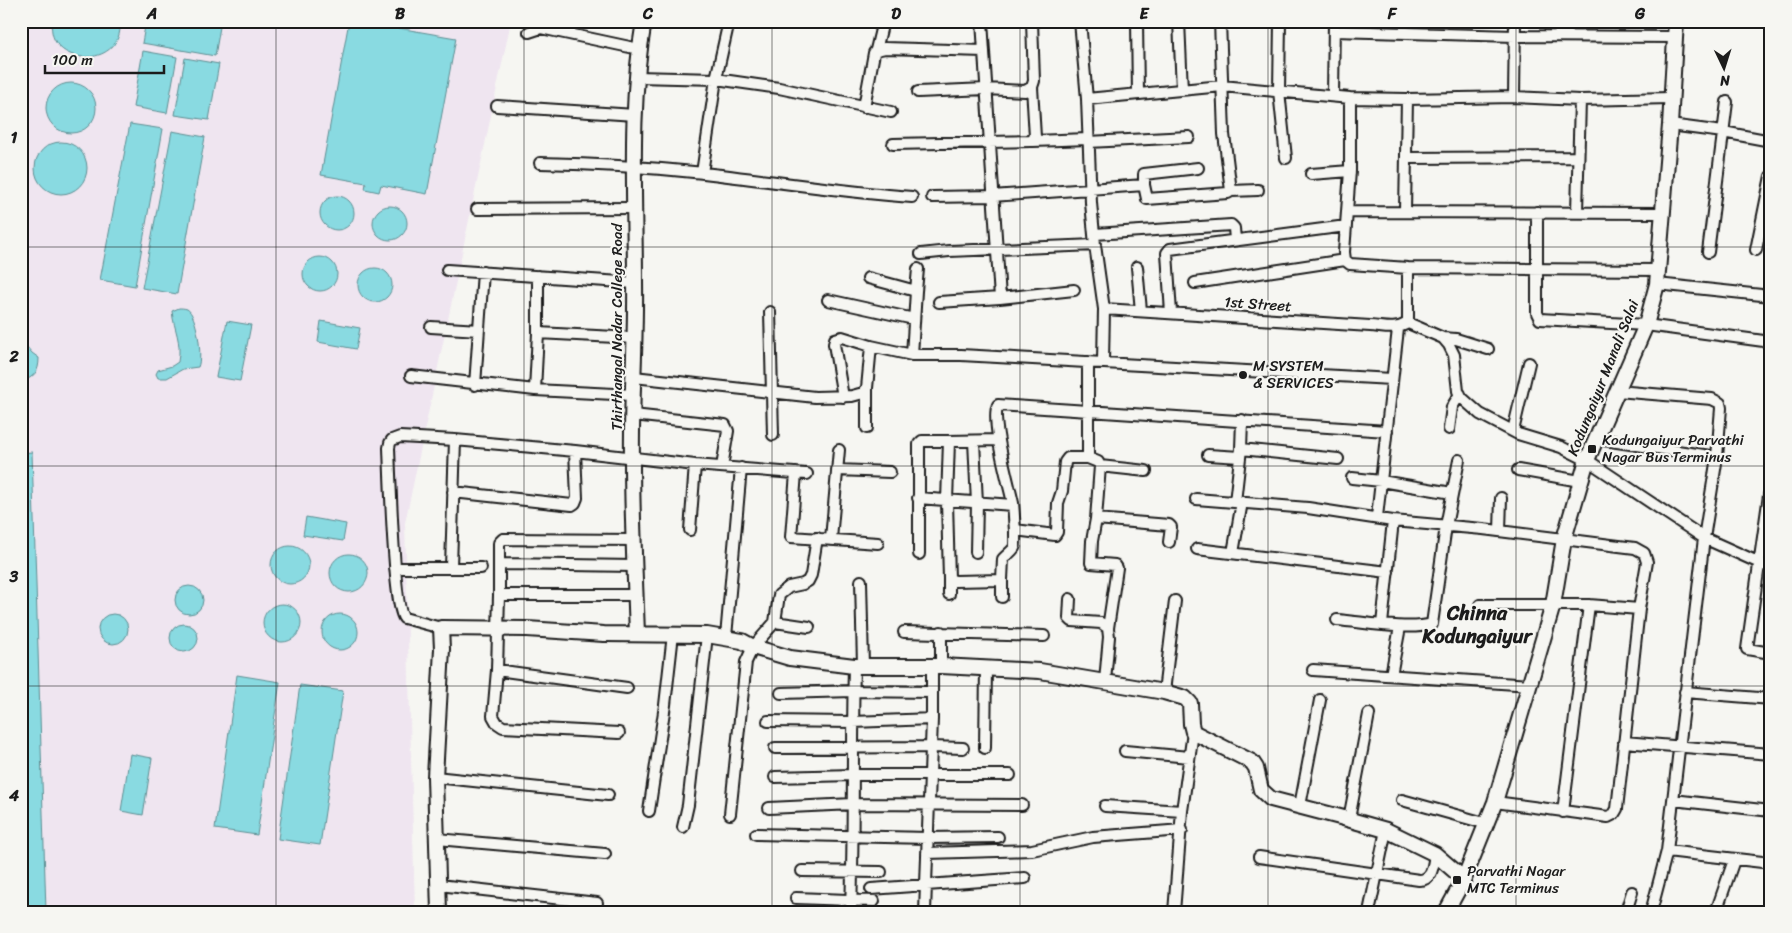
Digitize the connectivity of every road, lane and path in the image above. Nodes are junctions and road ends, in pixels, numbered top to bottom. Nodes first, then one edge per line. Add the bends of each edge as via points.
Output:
1 (644, 21) edge
2 (729, 21) edge
3 (883, 21) edge
4 (982, 21) edge
5 (1032, 21) edge
6 (1080, 21) edge
7 (1137, 21) edge
8 (1179, 21) edge
9 (1220, 21) edge
10 (1280, 21) edge
11 (1515, 21) edge
12 (1676, 21) edge
13 (1334, 26) edge
14 (529, 32) dead end
15 (1515, 36) junction
16 (1675, 37) junction
17 (639, 49) junction
18 (876, 50) junction
19 (984, 50) junction
20 (637, 76) junction
21 (716, 79) junction
22 (1222, 86) junction
23 (1032, 87) junction
24 (986, 89) junction
25 (1182, 90) junction
26 (1279, 91) junction
27 (918, 92) dead end
28 (1138, 94) junction
29 (1333, 95) junction
30 (1514, 97) junction
31 (1350, 98) junction
32 (1671, 98) junction
33 (1086, 99) junction
34 (1407, 99) junction
35 (1580, 100) junction
36 (1727, 102) dead end
37 (497, 106) dead end
38 (864, 107) junction
39 (891, 112) dead end
40 (635, 115) junction
41 (1670, 125) junction
42 (1723, 132) junction
43 (1189, 137) dead end
44 (1033, 140) junction
45 (1088, 140) junction
46 (1770, 140) edge
47 (989, 141) junction
48 (894, 144) dead end
49 (1578, 157) junction
50 (1286, 158) dead end
51 (1406, 158) junction
52 (540, 163) dead end
53 (634, 167) junction
54 (1198, 168) dead end
55 (1350, 171) junction
56 (702, 173) junction
57 (1311, 174) dead end
58 (1771, 176) edge
59 (1144, 185) junction
60 (1090, 188) junction
61 (1258, 190) dead end
62 (1231, 192) junction
63 (992, 196) junction
64 (912, 197) dead end
65 (932, 197) dead end
66 (634, 208) junction
67 (477, 209) dead end
68 (1405, 211) junction
69 (1347, 212) junction
70 (1537, 212) junction
71 (1577, 212) junction
72 (1662, 213) junction
73 (1346, 226) junction
74 (1095, 234) junction
75 (1235, 240) junction
76 (1095, 245) junction
77 (997, 249) junction
78 (1756, 250) dead end
79 (1708, 252) dead end
80 (922, 254) dead end
81 (1345, 260) junction
82 (1137, 267) dead end
83 (1408, 268) junction
84 (1537, 268) junction
85 (918, 269) dead end
86 (447, 270) dead end
87 (1658, 270) junction
88 (483, 272) junction
89 (538, 276) junction
90 (868, 278) dead end
91 (1195, 282) dead end
92 (635, 283) junction
93 (1657, 284) junction
94 (1074, 290) dead end
95 (916, 291) junction
96 (1771, 296) edge
97 (1000, 298) junction
98 (828, 300) dead end
99 (939, 302) dead end
100 (1104, 309) junction
101 (1141, 311) junction
102 (770, 312) dead end
103 (1171, 313) junction
104 (914, 319) junction
105 (1408, 323) junction
106 (1646, 325) junction
107 (432, 327) dead end
108 (1398, 329) junction
109 (479, 330) junction
110 (538, 333) junction
111 (635, 338) junction
112 (1443, 338) junction
113 (1771, 342) edge
114 (870, 346) junction
115 (1488, 349) dead end
116 (912, 355) junction
117 (1088, 362) junction
118 (1103, 362) junction
119 (1529, 363) dead end
120 (411, 376) dead end
121 (634, 377) junction
122 (1392, 379) junction
123 (475, 384) junction
124 (867, 388) junction
125 (535, 390) junction
126 (1617, 390) junction
127 (772, 392) junction
128 (1460, 394) junction
129 (634, 395) junction
130 (843, 398) junction
131 (1088, 411) junction
132 (633, 415) junction
133 (1242, 420) junction
134 (867, 428) dead end
135 (1449, 429) dead end
136 (1386, 431) junction
137 (1512, 431) junction
138 (773, 435) dead end
139 (1597, 439) junction
140 (455, 440) junction
141 (998, 440) junction
142 (950, 441) junction
143 (974, 441) junction
144 (839, 450) dead end
145 (576, 451) junction
146 (1240, 453) junction
147 (1208, 455) dead end
148 (1717, 457) junction
149 (1088, 458) junction
150 (632, 459) junction
151 (1338, 459) dead end
152 (1459, 460) dead end
153 (1587, 460) junction
154 (695, 465) junction
155 (1100, 466) junction
156 (722, 467) junction
157 (741, 468) junction
158 (837, 470) junction
159 (1518, 470) dead end
160 (1146, 471) dead end
161 (890, 472) dead end
162 (796, 473) junction
163 (808, 474) dead end
164 (1352, 478) dead end
165 (1381, 481) junction
166 (1580, 481) junction
167 (453, 492) junction
168 (1452, 493) junction
169 (1769, 495) dead end
170 (918, 498) junction
171 (1500, 498) dead end
172 (1196, 499) dead end
173 (947, 501) junction
174 (1238, 502) junction
175 (977, 503) junction
176 (1013, 505) junction
177 (1376, 517) junction
178 (1096, 519) junction
179 (1394, 521) junction
180 (1446, 526) junction
181 (690, 530) dead end
182 (1015, 530) junction
183 (1500, 532) junction
184 (817, 538) junction
185 (1704, 538) junction
186 (831, 539) junction
187 (1564, 539) junction
188 (634, 540) junction
189 (1169, 542) dead end
190 (878, 543) dead end
191 (1197, 549) dead end
192 (976, 552) dead end
193 (1233, 553) junction
194 (919, 554) dead end
195 (499, 564) junction
196 (1759, 564) junction
197 (635, 566) junction
198 (451, 567) junction
199 (395, 568) junction
200 (481, 568) dead end
201 (1771, 568) edge
202 (1388, 572) junction
203 (948, 579) junction
204 (1002, 580) junction
205 (861, 581) dead end
206 (949, 594) dead end
207 (499, 595) junction
208 (636, 595) junction
209 (1002, 597) dead end
210 (1070, 598) dead end
211 (1175, 601) dead end
212 (1480, 605) dead end
213 (1553, 605) junction
214 (1589, 605) junction
215 (1640, 609) junction
216 (1337, 620) dead end
217 (776, 622) junction
218 (1382, 624) junction
219 (809, 627) dead end
220 (1400, 627) junction
221 (441, 628) junction
222 (499, 628) junction
223 (1108, 628) junction
224 (904, 632) dead end
225 (941, 632) junction
226 (637, 634) junction
227 (673, 634) junction
228 (707, 635) junction
229 (1044, 636) dead end
230 (726, 637) junction
231 (753, 647) junction
232 (1771, 653) edge
233 (858, 666) junction
234 (936, 666) junction
235 (986, 668) junction
236 (497, 670) junction
237 (1314, 670) dead end
238 (1391, 675) junction
239 (1105, 681) junction
240 (1530, 685) junction
241 (627, 688) dead end
242 (853, 691) junction
243 (932, 692) junction
244 (1164, 692) junction
245 (1685, 692) junction
246 (781, 693) dead end
247 (1771, 699) edge
248 (1320, 700) dead end
249 (1369, 714) dead end
250 (932, 719) junction
251 (768, 721) dead end
252 (852, 722) junction
253 (1193, 732) junction
254 (619, 733) dead end
255 (1624, 742) junction
256 (931, 746) junction
257 (852, 747) junction
258 (1680, 747) junction
259 (775, 748) dead end
260 (963, 748) dead end
261 (985, 748) dead end
262 (1125, 751) dead end
263 (1771, 754) edge
264 (1189, 757) junction
265 (853, 775) junction
266 (1010, 775) dead end
267 (930, 776) junction
268 (436, 777) junction
269 (775, 778) dead end
270 (608, 795) dead end
271 (1402, 800) dead end
272 (1673, 800) junction
273 (1495, 802) junction
274 (853, 804) junction
275 (929, 805) junction
276 (1022, 805) dead end
277 (1105, 806) dead end
278 (1300, 806) junction
279 (769, 808) dead end
280 (649, 811) dead end
281 (1182, 811) junction
282 (1771, 811) edge
283 (1563, 812) junction
284 (730, 814) dead end
285 (1349, 819) junction
286 (1488, 824) junction
287 (683, 827) dead end
288 (1182, 830) junction
289 (1386, 830) junction
290 (756, 834) dead end
291 (854, 836) junction
292 (998, 837) dead end
293 (928, 838) junction
294 (437, 839) junction
295 (1667, 850) junction
296 (927, 853) junction
297 (605, 854) dead end
298 (1435, 854) junction
299 (1260, 857) dead end
300 (1734, 860) junction
301 (1771, 864) edge
302 (802, 871) dead end
303 (852, 871) junction
304 (881, 872) dead end
305 (1377, 874) junction
306 (1025, 878) dead end
307 (1464, 879) junction
308 (439, 885) junction
309 (925, 885) junction
310 (871, 889) dead end
311 (1632, 892) dead end
312 (796, 898) dead end
313 (874, 901) dead end
314 (597, 903) dead end
315 (851, 905) junction
316 (1450, 910) edge
317 (439, 912) edge
318 (926, 912) edge
319 (1174, 912) edge
320 (1369, 912) edge
321 (1626, 912) edge
322 (1650, 912) edge
323 (1716, 912) edge

1 - 17 street, Thirthangal Nadar College Road
2 - 21 street
3 - 18 street
4 - 19 street
5 - 23 street
6 - 33 street
7 - 28 street
8 - 25 street
9 - 22 street
10 - 26 street
11 - 15 street
12 - 16 street, Kodungaiyur Manali Salai
13 - 15 street
13 - 29 street
14 - 17 street via 541,28
15 - 16 street
15 - 30 street
16 - 32 street, Kodungaiyur Manali Salai
17 - 20 street, Thirthangal Nadar College Road
18 - 19 street
18 - 38 street
19 - 24 street
20 - 21 street
20 - 40 street, Thirthangal Nadar College Road
21 - 38 street via 779,88
21 - 56 street
22 - 25 street
22 - 26 street
22 - 62 street
23 - 24 street via 1025,91
23 - 44 street
24 - 27 street
24 - 47 street
25 - 28 street
26 - 29 street
26 - 50 street
28 - 33 street
29 - 31 street
30 - 34 street
30 - 35 street
31 - 34 street
31 - 55 street
32 - 35 street
32 - 41 street, Kodungaiyur Manali Salai
33 - 45 street
34 - 51 street
35 - 49 street
36 - 42 street
37 - 40 street
38 - 39 street
40 - 53 street, Thirthangal Nadar College Road
41 - 42 street
41 - 72 street, Kodungaiyur Manali Salai
42 - 46 street
42 - 79 street
43 - 45 street
44 - 45 street
44 - 47 street
45 - 60 street
47 - 48 street
47 - 63 street
49 - 51 street
49 - 71 street
51 - 68 street
52 - 53 street
53 - 56 street
53 - 66 street, Thirthangal Nadar College Road
54 - 59 street via 1144,174
55 - 57 street
55 - 69 street
56 - 64 street
58 - 78 street
59 - 60 street
59 - 62 street via 1147,199
60 - 63 street
60 - 74 street
61 - 62 street
63 - 65 street
63 - 77 street
66 - 67 street
66 - 92 street, Thirthangal Nadar College Road
68 - 69 street
68 - 70 street
69 - 73 street
70 - 71 street
70 - 84 street
71 - 72 street
72 - 87 street, Kodungaiyur Manali Salai
73 - 75 street
73 - 81 street
74 - 75 street via 1231,226
74 - 76 street
75 - 103 street via 1168,250
76 - 77 street
76 - 100 street
77 - 80 street
77 - 97 street
81 - 83 street via 1356,265
81 - 91 street
82 - 101 street
83 - 84 street
83 - 105 street
84 - 87 street
84 - 106 street via 1537,313 1540,320
85 - 95 street
86 - 88 street
87 - 93 street, Kodungaiyur Manali Salai
88 - 89 street
88 - 109 street
89 - 92 street
89 - 110 street
90 - 95 street
92 - 111 street, Thirthangal Nadar College Road
93 - 96 street
93 - 106 street, Kodungaiyur Manali Salai
94 - 97 street
95 - 104 street
97 - 99 street
98 - 104 street
100 - 101 street, 1st Street
100 - 118 street
101 - 103 street, 1st Street
102 - 127 street
103 - 108 street, 1st Street
104 - 116 street
105 - 108 street
105 - 112 street
106 - 113 street
106 - 126 street, Kodungaiyur Manali Salai
107 - 109 street
108 - 122 street
109 - 123 street
110 - 111 street
110 - 125 street
111 - 121 street, Thirthangal Nadar College Road
112 - 115 street
112 - 128 street via 1454,355
114 - 116 street
114 - 124 street
114 - 130 street via 842,337 835,338
116 - 117 street
117 - 118 street
117 - 131 street
118 - 122 street
119 - 137 street
120 - 123 street
121 - 127 street
121 - 129 street, Thirthangal Nadar College Road
122 - 136 street
123 - 125 street
124 - 130 street via 863,393
124 - 134 street
125 - 129 street
126 - 139 street, Kodungaiyur Manali Salai
126 - 148 street via 1716,400 1722,414
127 - 130 street
127 - 138 street
128 - 135 street via 1452,407
128 - 137 street via 1480,414
129 - 132 street, Thirthangal Nadar College Road
131 - 133 street
131 - 141 street via 998,405 995,410
131 - 149 street
132 - 150 street, Thirthangal Nadar College Road
132 - 156 street via 725,425 728,431
133 - 136 street
133 - 146 street
136 - 165 street
137 - 153 street via 1561,447
139 - 148 street
139 - 153 street, Kodungaiyur Manali Salai
140 - 145 street
140 - 167 street
140 - 199 street via 400,437 390,443
141 - 143 street
141 - 176 street
142 - 143 street
142 - 170 street via 922,441 919,444
142 - 173 street
143 - 175 street
144 - 158 street
145 - 150 street
145 - 167 street via 577,498 572,505
146 - 147 street
146 - 151 street
146 - 174 street
148 - 185 street
149 - 155 street
149 - 182 street via 1068,458 1065,462 1055,535
150 - 154 street
150 - 188 street, Thirthangal Nadar College Road
152 - 168 street
153 - 166 street, Kodungaiyur Manali Salai
153 - 185 street
154 - 156 street
154 - 181 street
155 - 160 street
155 - 178 street
156 - 157 street
157 - 162 street
157 - 230 street
158 - 161 street
158 - 186 street
159 - 166 street
162 - 163 street
162 - 184 street via 791,537
164 - 165 street
165 - 168 street
165 - 177 street
166 - 187 street, Kodungaiyur Manali Salai
167 - 198 street
168 - 180 street
169 - 196 street
170 - 173 street
170 - 194 street
171 - 183 street
172 - 174 street
173 - 175 street
173 - 203 street
174 - 177 street
174 - 193 street
175 - 176 street
175 - 192 street
176 - 182 street
177 - 179 street
178 - 189 street via 1169,526
178 - 223 street via 1090,561 1117,568
179 - 180 street
179 - 202 street
180 - 183 street
180 - 220 street via 1432,624
182 - 204 street via 1015,548 1003,559
183 - 187 street
184 - 186 street
184 - 217 street via 811,575 808,581 789,587 779,595
185 - 196 street
185 - 245 street
186 - 190 street
187 - 213 street, Kodungaiyur Manali Salai
187 - 215 street via 1635,548 1644,553 1647,562
188 - 195 street via 506,538 499,543
188 - 197 street, Thirthangal Nadar College Road
191 - 193 street
193 - 202 street
195 - 197 street
195 - 207 street
196 - 201 street
196 - 232 street via 1746,649
197 - 208 street, Thirthangal Nadar College Road
198 - 199 street
198 - 200 street
199 - 221 street via 401,616
202 - 218 street
203 - 204 street
203 - 206 street
204 - 209 street
205 - 233 street
207 - 208 street
207 - 222 street
208 - 226 street, Thirthangal Nadar College Road
210 - 223 street via 1069,618 1072,621 1101,623
211 - 244 street
212 - 213 street
213 - 214 street
213 - 240 street, Kodungaiyur Manali Salai
214 - 215 street
214 - 283 street
215 - 255 street
216 - 218 street
217 - 219 street
217 - 231 street
218 - 220 street
220 - 238 street
221 - 222 street
221 - 268 street
222 - 226 street
222 - 236 street
223 - 239 street
224 - 225 street
225 - 229 street
225 - 234 street
226 - 227 street
227 - 228 street
227 - 280 street
228 - 230 street
228 - 287 street
230 - 231 street
231 - 233 street via 790,658
231 - 284 street via 746,662
233 - 234 street
233 - 242 street
234 - 235 street
234 - 243 street
235 - 239 street via 1040,671
235 - 261 street
236 - 241 street
236 - 254 street via 493,716 500,725
237 - 238 street
238 - 240 street
239 - 244 street
240 - 273 street, Kodungaiyur Manali Salai
242 - 243 street
242 - 246 street
242 - 252 street
243 - 250 street
244 - 253 street via 1185,698 1190,703
245 - 247 street
245 - 258 street
248 - 278 street
249 - 285 street
250 - 252 street
250 - 256 street
251 - 252 street
252 - 257 street
253 - 264 street
253 - 278 street via 1252,762 1261,790 1270,799
255 - 258 street
255 - 283 street via 1614,814 1608,817
256 - 257 street
256 - 260 street
256 - 267 street
257 - 259 street
257 - 265 street
258 - 263 street
258 - 272 street
262 - 264 street
264 - 281 street
265 - 267 street
265 - 269 street
265 - 274 street
266 - 267 street
267 - 275 street
268 - 270 street
268 - 294 street
271 - 286 street
272 - 282 street
272 - 295 street
273 - 283 street
273 - 286 street, Kodungaiyur Manali Salai
274 - 275 street
274 - 279 street
274 - 291 street
275 - 276 street
275 - 293 street
277 - 281 street
278 - 285 street
281 - 288 street
285 - 289 street
286 - 307 street, Kodungaiyur Manali Salai
288 - 296 street via 1093,837 1032,850
288 - 319 street
289 - 298 street
289 - 305 street
290 - 291 street
291 - 293 street
291 - 303 street
292 - 293 street
293 - 296 street
294 - 297 street
294 - 308 street
295 - 300 street
295 - 322 street
296 - 309 street
298 - 305 street via 1430,876 1425,880
298 - 307 street
299 - 305 street
300 - 301 street
300 - 323 street
302 - 303 street
303 - 304 street
303 - 315 street
305 - 320 street
306 - 309 street
307 - 316 street, Kodungaiyur Manali Salai
308 - 314 street
308 - 317 street
309 - 310 street
309 - 318 street
311 - 321 street
312 - 315 street
313 - 315 street

